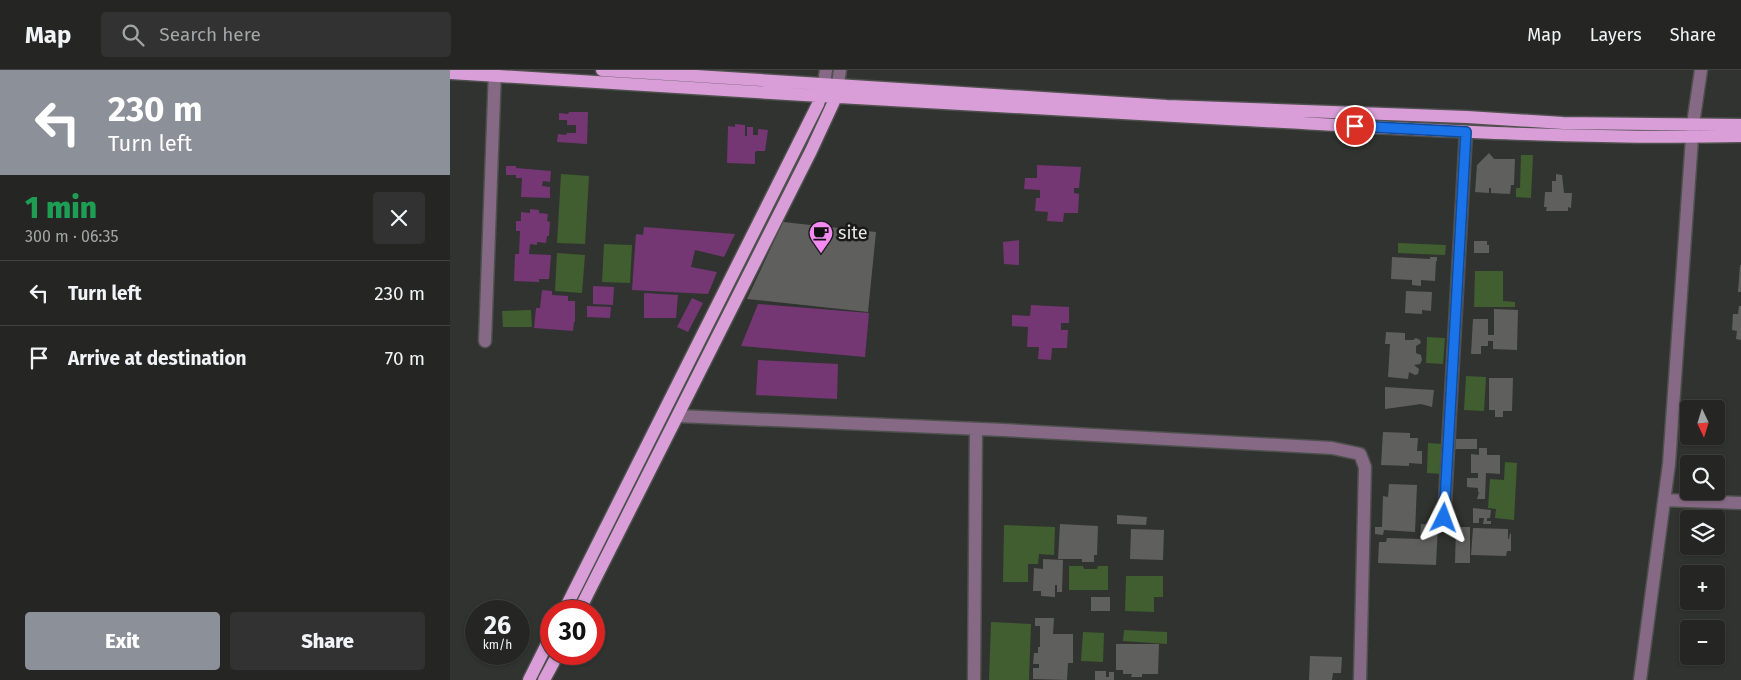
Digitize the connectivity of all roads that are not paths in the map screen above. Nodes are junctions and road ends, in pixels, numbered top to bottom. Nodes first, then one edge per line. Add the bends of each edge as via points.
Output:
1 (602, 70) edge
2 (826, 70) edge
3 (840, 70) edge
4 (1701, 70) edge
5 (450, 73) edge
6 (495, 73) edge
7 (728, 74) edge
8 (838, 84) junction
9 (823, 90) junction
10 (836, 98) junction
11 (1741, 125) edge
12 (1692, 130) junction
13 (1466, 132) junction
14 (1741, 136) edge
15 (485, 341) dead end
16 (678, 416) junction
17 (976, 429) junction
18 (1664, 500) junction
19 (1741, 503) edge
20 (1444, 518) dead end
21 (569, 600) edge
22 (585, 600) edge
23 (540, 658) edge
24 (552, 665) edge
25 (529, 680) edge
26 (544, 680) edge
27 (974, 680) edge
28 (1360, 680) edge
29 (1640, 680) edge

1 - 7 main road
2 - 9 street
3 - 8 street
4 - 12 street
5 - 6 main road
6 - 9 main road
6 - 15 street
7 - 9 main road
8 - 9 main road
8 - 10 main road
8 - 12 main road via 1167,106
9 - 10 main road
9 - 21 main road
10 - 13 main road
10 - 16 main road
11 - 12 main road
12 - 13 main road via 1578,136
12 - 14 main road
12 - 18 street via 1674,408
13 - 20 street
16 - 17 street
16 - 22 main road
17 - 27 street
17 - 28 street via 1332,448 1360,454 1365,467
18 - 19 street
18 - 29 street
23 - 25 main road
24 - 26 main road

